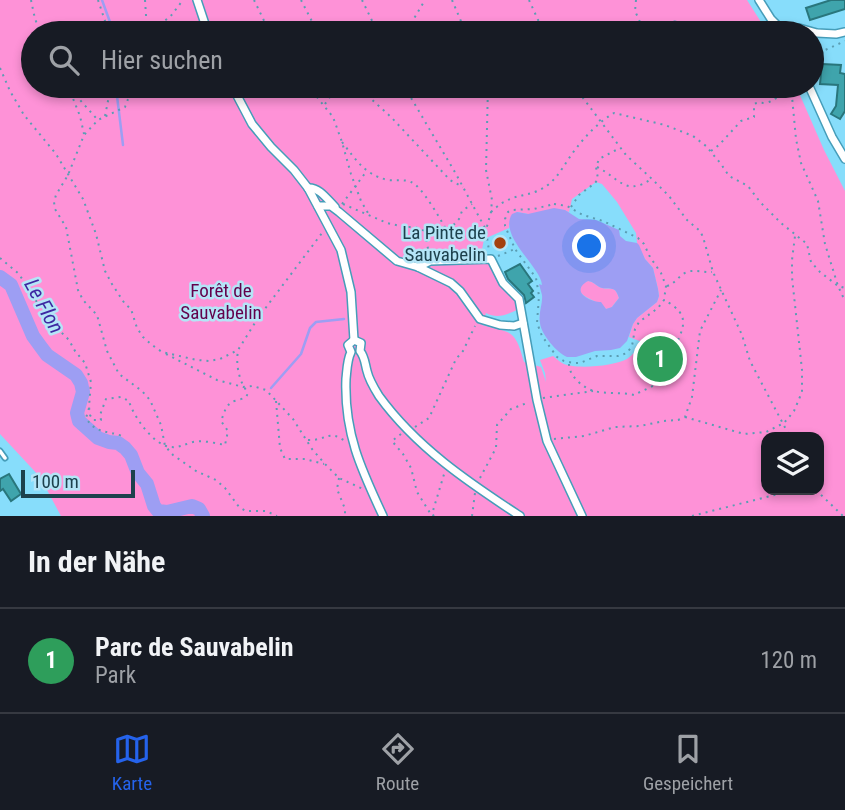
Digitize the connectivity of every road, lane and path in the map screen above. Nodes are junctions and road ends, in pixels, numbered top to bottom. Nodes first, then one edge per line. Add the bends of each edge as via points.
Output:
1 (31, 0) edge
2 (98, 0) edge
3 (145, 0) edge
4 (183, 0) edge
5 (197, 0) edge
6 (254, 0) edge
7 (300, 0) edge
8 (362, 0) edge
9 (425, 0) edge
10 (452, 0) edge
11 (529, 0) edge
12 (759, 0) edge
13 (36, 21) edge
14 (105, 21) edge
15 (146, 21) edge
16 (164, 21) edge
17 (204, 21) edge
18 (264, 21) edge
19 (311, 21) edge
20 (372, 21) edge
21 (412, 21) edge
22 (461, 21) edge
23 (538, 21) edge
24 (773, 21) edge
25 (845, 32) edge
26 (824, 33) edge
27 (845, 41) edge
28 (824, 51) edge
29 (0, 68) edge
30 (73, 98) edge
31 (79, 98) edge
32 (108, 98) edge
33 (128, 98) edge
34 (238, 98) edge
35 (318, 98) edge
36 (329, 98) edge
37 (370, 98) edge
38 (411, 98) edge
39 (488, 98) edge
40 (583, 98) edge
41 (776, 98) edge
42 (791, 98) edge
43 (814, 98) edge
44 (324, 105) junction
45 (105, 116) junction
46 (98, 120) junction
47 (601, 121) junction
48 (84, 135) junction
49 (342, 142) junction
50 (620, 148) junction
51 (711, 151) junction
52 (845, 159) edge
53 (596, 167) junction
54 (366, 172) junction
55 (68, 175) junction
56 (652, 179) junction
57 (356, 185) junction
58 (308, 188) junction
59 (464, 188) junction
60 (472, 204) junction
61 (318, 206) junction
62 (570, 208) junction
63 (341, 210) junction
64 (491, 212) junction
65 (369, 215) junction
66 (329, 227) junction
67 (486, 230) junction
68 (425, 232) junction
69 (447, 232) junction
70 (795, 234) junction
71 (515, 248) junction
72 (0, 258) edge
73 (491, 259) junction
74 (430, 261) junction
75 (418, 267) junction
76 (713, 272) junction
77 (666, 286) junction
78 (838, 286) junction
79 (845, 288) edge
80 (721, 289) junction
81 (664, 300) junction
82 (845, 301) edge
83 (480, 319) junction
84 (523, 323) junction
85 (354, 340) junction
86 (238, 350) junction
87 (360, 351) junction
88 (162, 352) junction
89 (351, 352) junction
90 (569, 363) junction
91 (243, 387) junction
92 (594, 391) junction
93 (543, 398) dead end
94 (276, 400) junction
95 (527, 403) dead end
96 (89, 407) junction
97 (685, 417) junction
98 (784, 423) junction
99 (407, 430) junction
100 (788, 432) edge
101 (122, 436) dead end
102 (553, 439) dead end
103 (307, 440) junction
104 (348, 444) dead end
105 (166, 446) junction
106 (0, 450) edge
107 (5, 458) dead end
108 (325, 464) junction
109 (447, 465) junction
110 (339, 478) junction
111 (475, 486) junction
112 (367, 491) dead end
113 (774, 495) edge
114 (821, 495) edge
115 (432, 515) edge
116 (278, 516) edge
117 (345, 516) edge
118 (383, 516) edge
119 (472, 516) edge
120 (520, 516) edge
121 (582, 516) edge
122 (692, 516) edge
123 (843, 516) edge

1 - 13 path
2 - 14 path
3 - 15 path
4 - 16 path
5 - 17 street
6 - 18 path
7 - 19 path
8 - 20 path
9 - 21 path
10 - 22 path
11 - 23 path
12 - 24 street
25 - 26 street
27 - 28 path
29 - 55 path via 24,115
30 - 48 path
31 - 46 path
32 - 45 path
33 - 45 path via 125,107
34 - 58 street via 252,124
35 - 44 path
36 - 44 path
37 - 59 path via 450,180
38 - 59 path
39 - 64 path via 486,178
40 - 47 path
41 - 51 path via 754,104 754,117 741,121
42 - 78 path via 801,163 818,201
43 - 52 street
44 - 49 path
45 - 46 path
46 - 48 path
47 - 50 path
47 - 51 path via 614,113 665,125 693,136
47 - 64 path via 550,183 534,194 504,201
48 - 55 path
49 - 54 path
49 - 57 path
50 - 53 path via 602,156
50 - 56 path
51 - 70 path via 729,176 748,186
53 - 56 path via 631,187
53 - 62 path via 595,183
54 - 57 path
54 - 69 path via 413,182
55 - 88 path via 89,213 105,271 131,309 143,337
55 - 105 path via 54,202 66,227 78,290 97,315 119,374 150,400
56 - 76 path via 700,231
57 - 63 path
57 - 65 path
58 - 61 street
58 - 63 street via 319,191
59 - 60 path
60 - 67 path
60 - 69 path
61 - 63 street
61 - 66 street
62 - 71 path via 554,204 508,212 505,226
62 - 77 path via 641,240
63 - 65 path
63 - 75 street via 397,261
64 - 67 path
65 - 68 path
66 - 85 street via 349,281
66 - 86 path
67 - 73 path
68 - 69 path
68 - 74 path
70 - 78 path via 807,244 811,262
70 - 98 path via 792,277 802,392
71 - 73 path
71 - 90 path via 536,278 537,323 542,336 557,357
72 - 96 path via 19,274 47,318 86,363 91,382
73 - 74 street
73 - 84 street via 503,283 519,299
74 - 75 street
75 - 83 street via 451,283
76 - 77 path via 689,271
76 - 80 path
77 - 81 path
78 - 79 path
78 - 82 path
80 - 97 path via 700,331
80 - 98 path via 750,361
81 - 90 path via 639,322 626,354
81 - 92 path via 678,309 684,321 661,380 634,395
83 - 84 street via 500,325
83 - 99 path via 429,418
84 - 121 street via 547,441
85 - 87 street via 361,343
85 - 89 street via 348,345
86 - 88 path via 209,361
86 - 91 path
87 - 89 street
87 - 99 street via 376,392
88 - 91 path via 217,380
89 - 118 street via 346,394 349,427
90 - 92 path via 578,382
91 - 94 path via 266,390
91 - 105 path via 247,395 227,406 221,421 228,431 225,445 204,441
92 - 93 path
94 - 103 path
94 - 108 path via 285,459
95 - 111 path via 511,410 497,425 496,448
96 - 101 path via 86,418 93,427
96 - 105 path via 93,420 101,421 106,399 129,401 142,425
97 - 98 path via 744,434 766,432
97 - 102 path
98 - 100 path
99 - 109 street
99 - 115 path via 392,441 411,468 417,492
103 - 104 path via 329,435
103 - 108 path
105 - 116 path via 189,467 216,480 239,507
106 - 107 lane
108 - 110 path
109 - 111 street
109 - 115 path
110 - 112 path
110 - 117 path via 337,489
111 - 119 path
111 - 120 street
113 - 122 path
114 - 123 path

